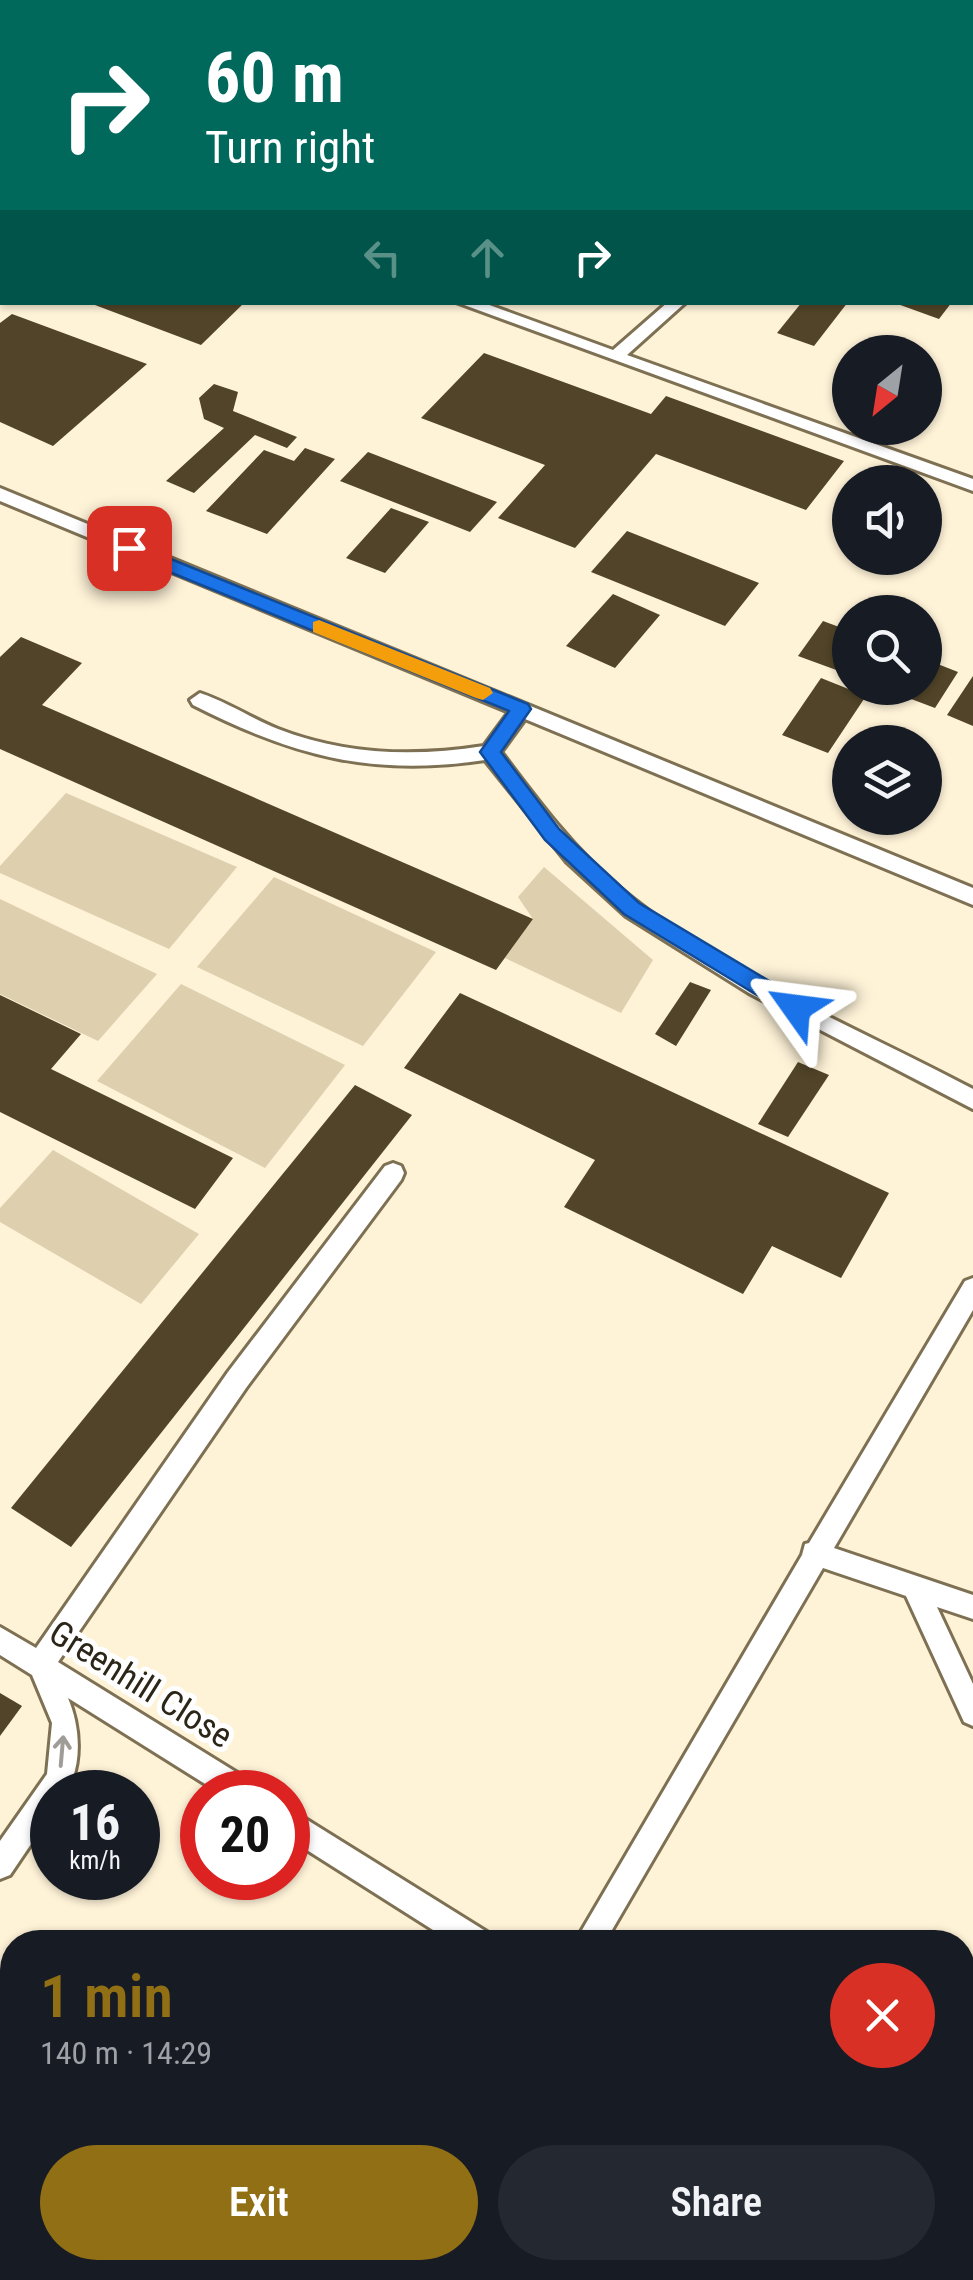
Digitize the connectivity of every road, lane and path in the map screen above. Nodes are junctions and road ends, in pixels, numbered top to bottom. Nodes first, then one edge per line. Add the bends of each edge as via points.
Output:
1 (472, 305) edge
2 (675, 305) edge
3 (615, 357) junction
4 (973, 485) edge
5 (0, 494) edge
6 (200, 700) dead end
7 (522, 709) junction
8 (490, 752) junction
9 (973, 898) edge
10 (973, 1100) edge
11 (393, 1173) dead end
12 (971, 1294) edge
13 (814, 1553) junction
14 (914, 1586) junction
15 (973, 1607) edge
16 (0, 1640) edge
17 (41, 1664) junction
18 (973, 1713) edge
19 (207, 1770) edge
20 (310, 1836) edge
21 (0, 1865) edge
22 (458, 1930) edge
23 (595, 1930) edge

1 - 3 lane
2 - 3 lane
3 - 4 lane
5 - 7 lane
6 - 8 lane via 256,730 378,762 436,762
7 - 8 lane
7 - 9 lane
8 - 10 lane via 552,834 632,909 796,1008
11 - 17 lane via 237,1380
12 - 13 lane
13 - 14 lane
13 - 23 lane
14 - 15 lane
14 - 18 lane
16 - 17 lane, Greenhill Close
17 - 19 lane, Greenhill Close
21 -> 17 lane via 60,1778 64,1724
20 - 22 lane

